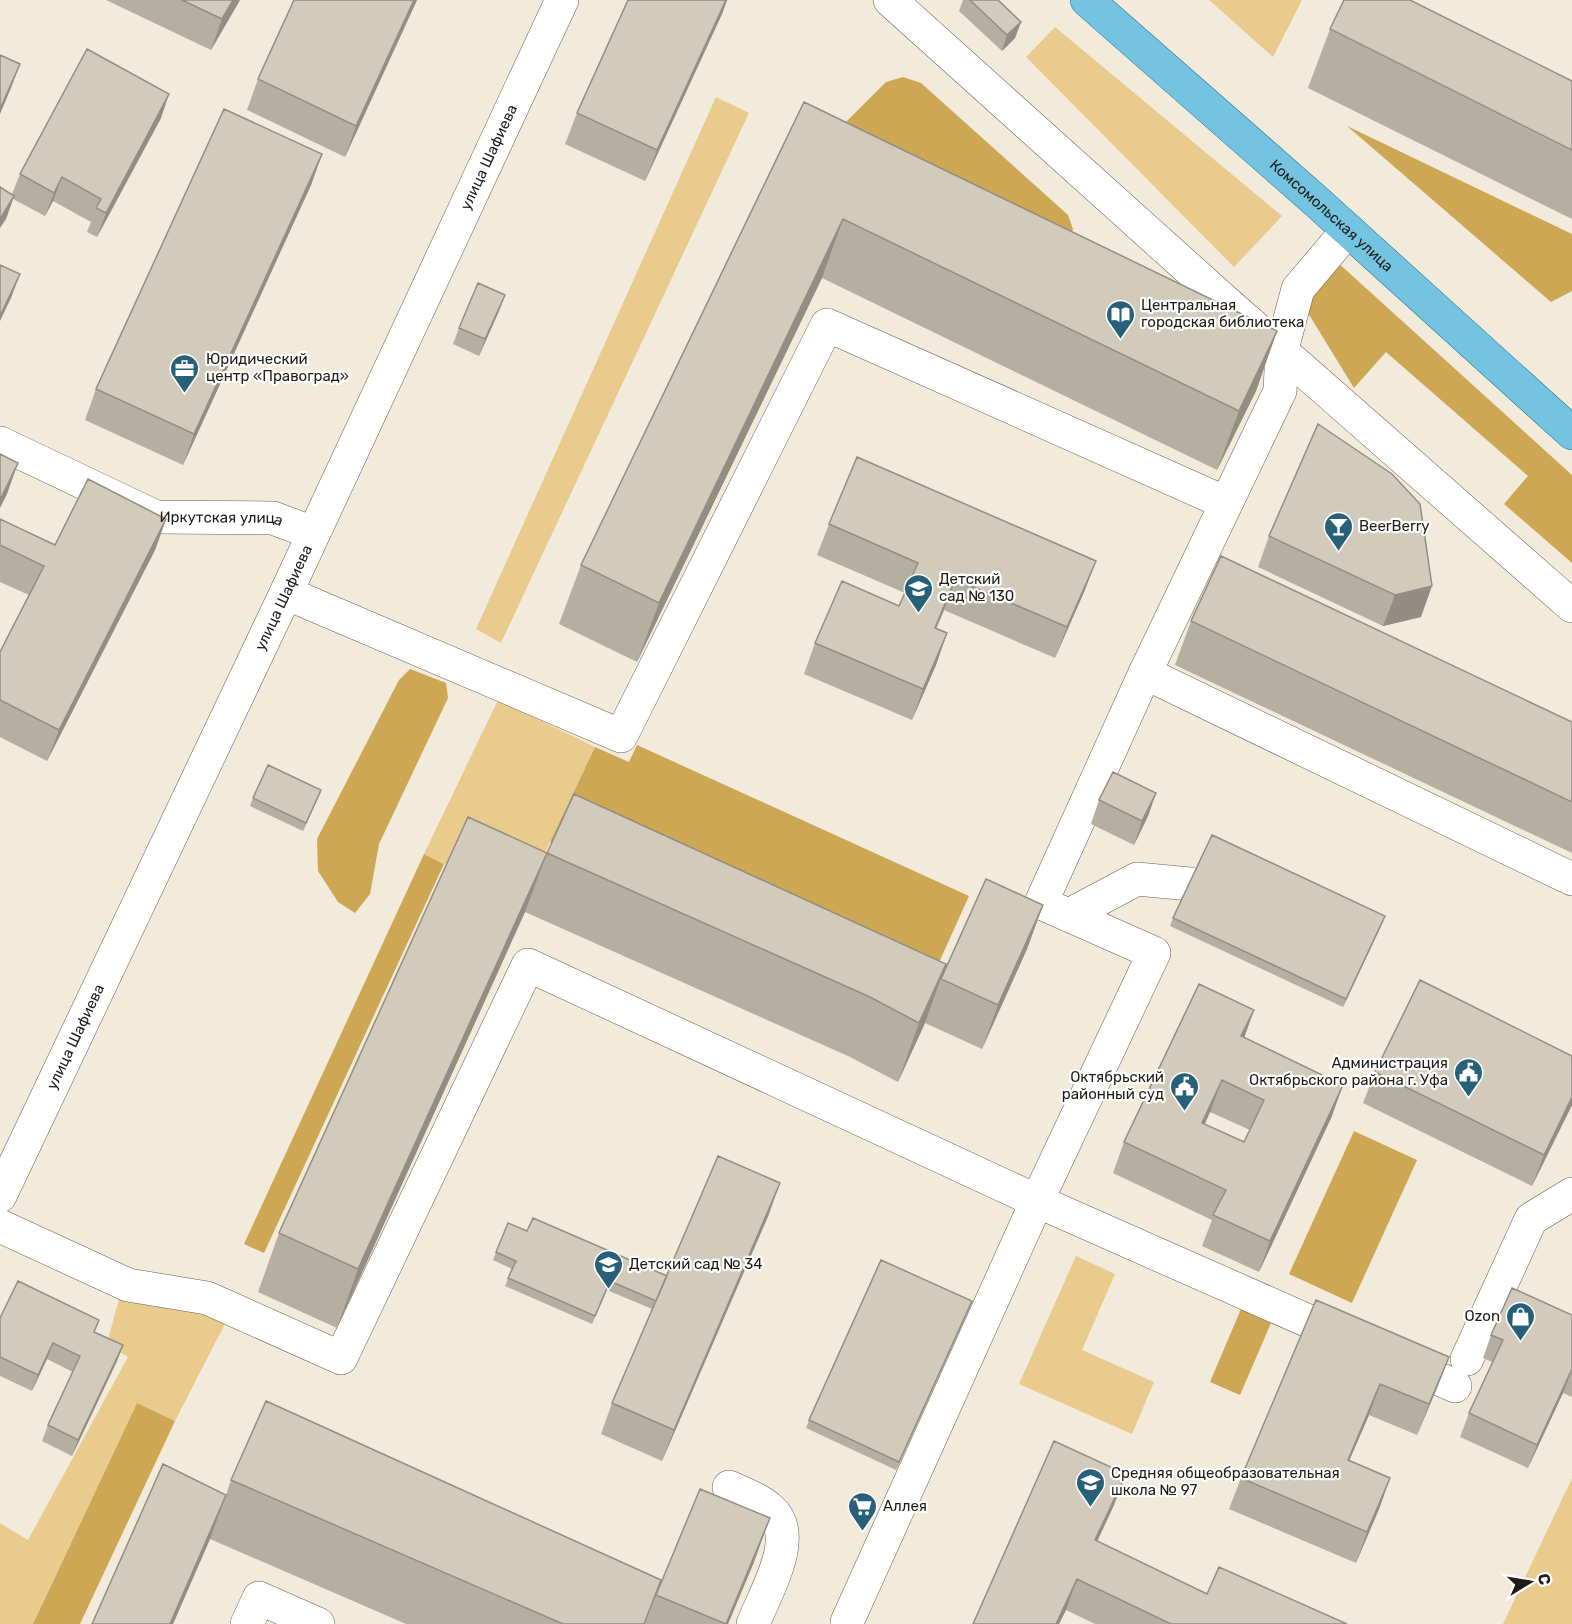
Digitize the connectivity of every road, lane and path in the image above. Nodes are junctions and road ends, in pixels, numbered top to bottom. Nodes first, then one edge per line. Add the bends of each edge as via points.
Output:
1 (562, 0) edge
2 (890, 0) edge
3 (1087, 0) edge
4 (1348, 230) junction
5 (1282, 349) junction
6 (1572, 433) edge
7 (0, 442) edge
8 (1226, 503) junction
9 (313, 534) junction
10 (286, 593) junction
11 (1572, 606) edge
12 (1145, 673) junction
13 (1572, 879) edge
14 (1190, 884) edge
15 (1069, 915) junction
16 (1572, 1194) edge
17 (0, 1196) edge
18 (1037, 1201) junction
19 (0, 1226) edge
20 (729, 1487) dead end
21 (847, 1622) dead end
22 (247, 1624) edge
23 (318, 1624) edge
24 (753, 1624) edge

1 - 9 street, улица Шафиева
2 - 5 street
3 - 4 main road, Комсомольская улица
4 - 5 street via 1298,289
4 - 6 main road, Комсомольская улица
5 - 8 street via 1280,391
5 - 11 street
7 - 9 street, Иркутская улица via 156,517 273,518
8 - 10 street via 827,325 621,736
8 - 12 street
9 - 10 street, улица Шафиева
10 - 17 street, улица Шафиева
12 - 13 street
12 - 15 street via 1041,903
14 - 15 street via 1137,879
15 - 18 street via 1154,953
16 - 18 street via 1531,1219 1461,1372
18 - 19 street via 528,965 341,1358 207,1298 128,1285
18 - 21 street
20 - 24 street via 769,1508 779,1519 783,1532 783,1550
22 - 23 street via 259,1598

